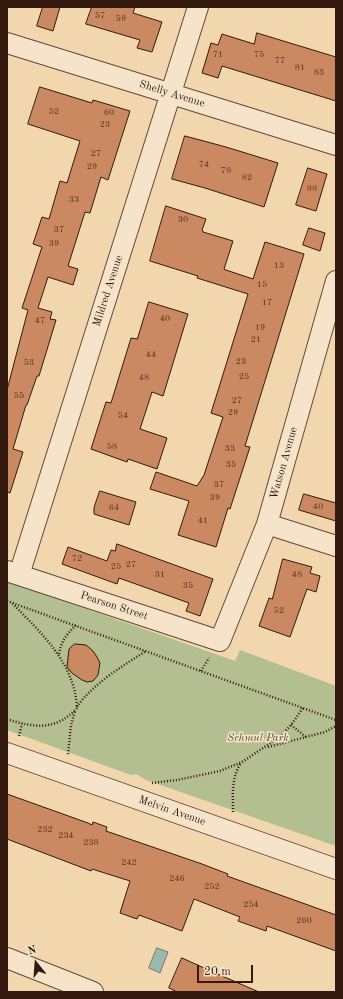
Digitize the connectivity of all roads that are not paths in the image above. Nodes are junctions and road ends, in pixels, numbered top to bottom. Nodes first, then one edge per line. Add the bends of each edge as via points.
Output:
1 (198, 7) edge
2 (7, 43) edge
3 (171, 93) junction
4 (336, 145) edge
5 (336, 280) edge
6 (267, 524) junction
7 (336, 546) edge
8 (13, 573) edge
9 (216, 647) joint
10 (7, 753) edge
11 (336, 869) edge
12 (7, 958) edge
13 (93, 992) edge

1 - 3 street, Mildred Avenue
2 - 3 street, Shelly Avenue
3 - 4 street, Shelly Avenue
3 - 8 street, Mildred Avenue
5 - 6 street, Watson Avenue
6 - 7 street
6 - 9 street, Watson Avenue
8 - 9 street, Pearson Street
10 - 11 street, Melvin Avenue
12 - 13 street

